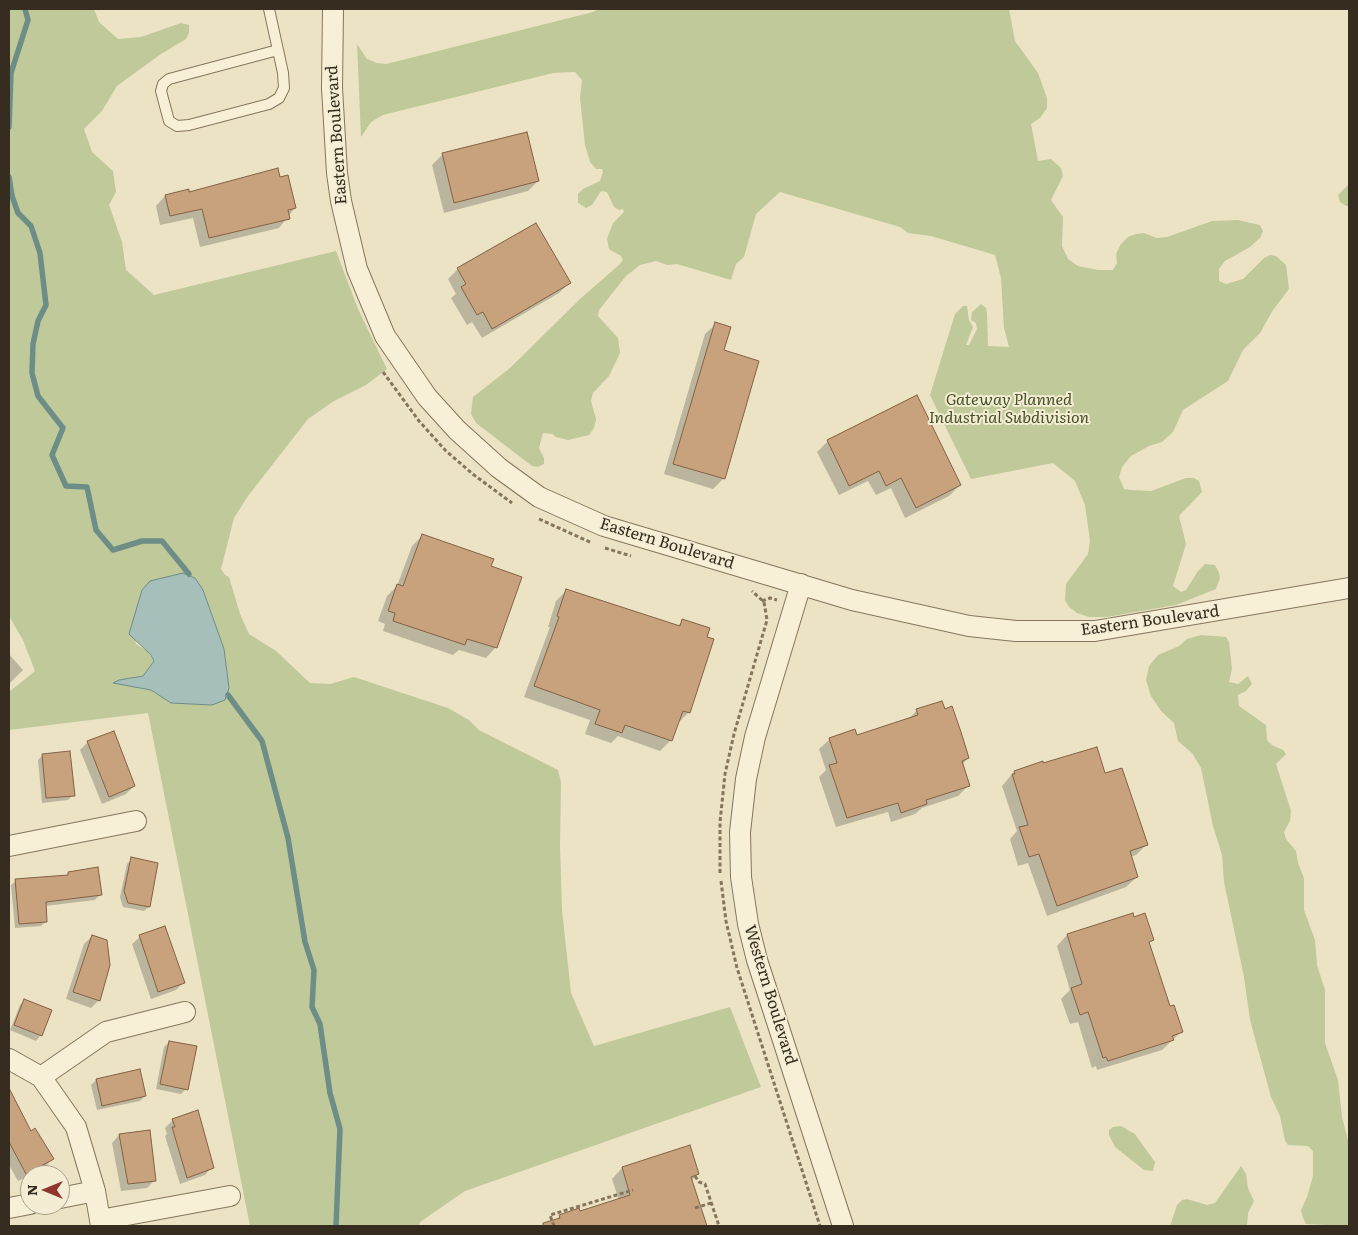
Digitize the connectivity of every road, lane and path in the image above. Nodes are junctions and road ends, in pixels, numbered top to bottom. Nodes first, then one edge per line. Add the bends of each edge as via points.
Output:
1 (269, 9) edge
2 (333, 9) edge
3 (278, 50) junction
4 (383, 372) dead end
5 (516, 506) dead end
6 (535, 518) dead end
7 (635, 557) dead end
8 (801, 584) junction
9 (1349, 588) edge
10 (748, 589) dead end
11 (136, 821) dead end
12 (9, 846) edge
13 (185, 1012) dead end
14 (9, 1059) edge
15 (41, 1077) junction
16 (695, 1176) dead end
17 (633, 1190) dead end
18 (95, 1191) junction
19 (70, 1196) edge
20 (230, 1196) dead end
21 (711, 1203) junction
22 (695, 1208) dead end
23 (101, 1223) edge
24 (554, 1226) edge
25 (719, 1226) edge
26 (820, 1226) edge
27 (842, 1226) edge

1 - 3 lane
2 - 8 street, Eastern Boulevard via 332,88 337,173 345,223 358,270 385,336 427,398 499,468 539,497 604,526
3 - 3 lane via 169,80 161,91 169,122 177,126 189,125 269,104 279,98 284,88
4 - 5 path via 446,451
6 - 7 path via 591,543
8 - 9 street, Eastern Boulevard via 852,600 970,626 1016,631 1095,631
8 - 27 street, Western Boulevard via 755,737 746,779 740,832 741,877 757,960
10 - 26 path via 763,601 767,620 725,774 719,838 722,898 737,968
11 - 12 street
13 - 15 street via 106,1032
14 - 15 street
15 - 18 street via 76,1127
16 - 21 path via 705,1184
17 - 24 path via 550,1215
18 - 19 street
18 - 23 street
20 - 23 street
21 - 22 path
21 - 25 path

